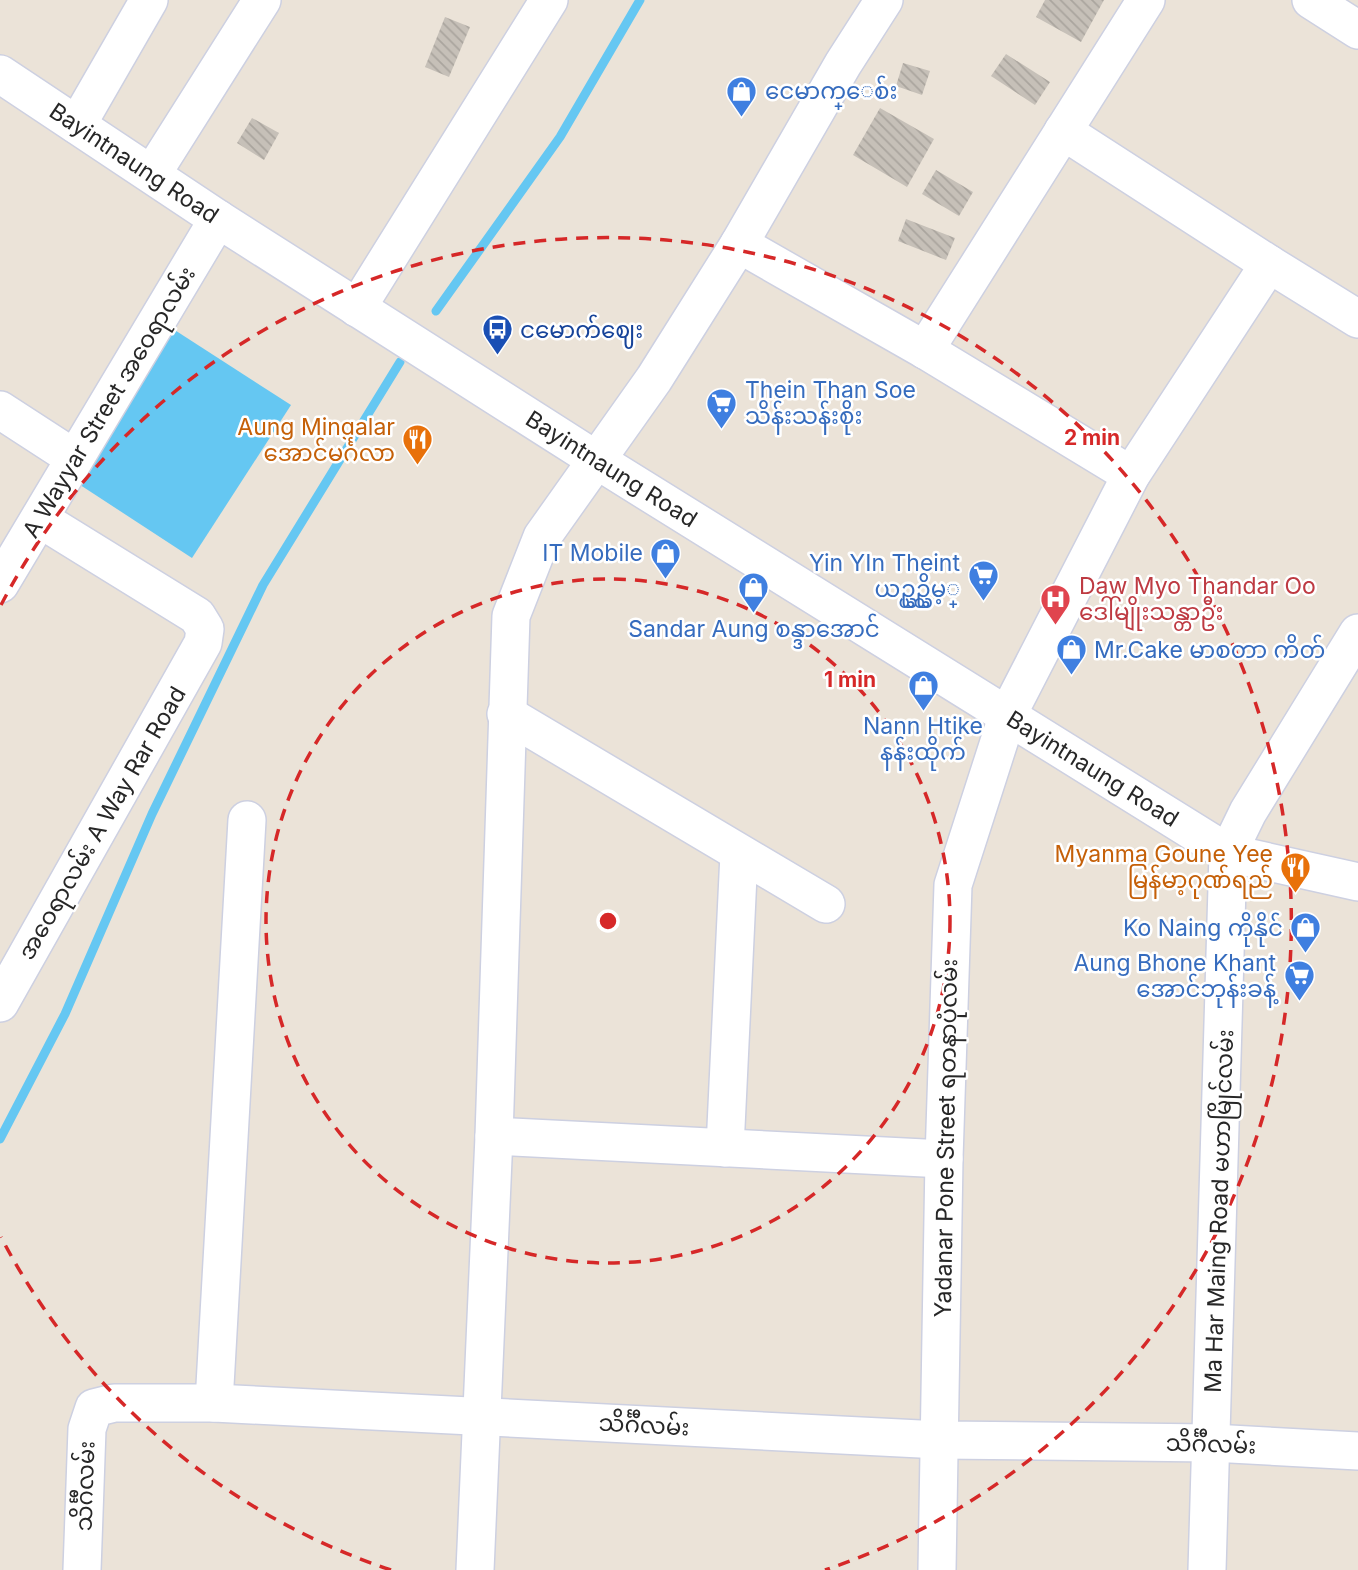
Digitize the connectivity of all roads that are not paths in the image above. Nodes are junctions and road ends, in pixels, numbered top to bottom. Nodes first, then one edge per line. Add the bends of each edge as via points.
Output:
1 (149, 0) edge
2 (262, 0) edge
3 (550, 0) edge
4 (884, 0) edge
5 (1146, 0) edge
6 (1311, 0) edge
7 (1358, 30) edge
8 (0, 75) edge
9 (77, 125) junction
10 (1063, 131) junction
11 (152, 174) junction
12 (218, 219) junction
13 (739, 244) junction
14 (1269, 264) junction
15 (357, 308) junction
16 (1358, 318) edge
17 (925, 350) junction
18 (0, 410) edge
19 (74, 458) junction
20 (598, 461) junction
21 (1131, 475) junction
22 (40, 519) junction
23 (0, 584) edge
24 (1358, 633) edge
25 (506, 714) junction
26 (1007, 714) junction
27 (247, 820) dead end
28 (1228, 853) junction
29 (739, 854) junction
30 (1358, 882) edge
31 (827, 904) dead end
32 (11, 954) edge
33 (0, 1003) edge
34 (494, 1136) junction
35 (725, 1148) junction
36 (944, 1159) junction
37 (214, 1403) junction
38 (480, 1416) junction
39 (940, 1440) junction
40 (1212, 1443) junction
41 (1358, 1451) edge
42 (82, 1570) edge
43 (475, 1570) edge
44 (937, 1570) edge
45 (1207, 1570) edge

1 - 9 street
2 - 11 street
3 - 15 street
4 - 13 street
5 - 10 street
6 - 7 street
8 - 9 street, Bayintnaung Road
9 - 11 street, Bayintnaung Road
10 - 14 street
10 - 17 street
11 - 12 street, Bayintnaung Road
12 - 15 street, Bayintnaung Road
12 - 19 street, A Wayyar Street အဝေရာလမ်း
13 - 17 street
13 - 20 street
14 - 16 street
14 - 21 street, Yadanar Pone Street ရတနာပုံလမ်း
15 - 20 street, Bayintnaung Road
17 - 21 street
18 - 19 street
19 - 22 street, A Wayyar Street အဝေရာလမ်း
20 - 25 street via 542,537 510,616
20 - 26 street, Bayintnaung Road
21 - 26 street, Yadanar Pone Street ရတနာပုံလမ်း
22 - 23 street, A Wayyar Street အဝေရာလမ်း
22 - 32 street, အဝေရာလမ်း A Way Rar Road via 197,616 205,629 203,643
24 - 28 street via 1248,812
25 - 29 street
25 - 34 street
26 - 28 street, Bayintnaung Road
26 - 36 street, Yadanar Pone Street ရတနာပုံလမ်း via 953,885
27 - 37 street
28 - 30 street, Bayintnaung Road
28 - 40 street, Ma Har Maing Road မဟာမြိုင်လမ်း
29 - 31 street
29 - 35 street
32 - 33 street, အဝေရာလမ်း A Way Rar Road
34 - 35 street
34 - 38 street
35 - 36 street
36 - 39 street, Yadanar Pone Street ရတနာပုံလမ်း
37 - 38 street, သိင်္ဂီလမ်း
37 - 42 street, သိင်္ဂီလမ်း via 114,1403 94,1408 87,1429
38 - 39 street, သိင်္ဂီလမ်း
38 - 43 street
39 - 40 street, သိင်္ဂီလမ်း
39 - 44 street, Yadanar Pone Street ရတနာပုံလမ်း
40 - 41 street, သိင်္ဂီလမ်း
40 - 45 street, Ma Har Maing Road မဟာမြိုင်လမ်း

